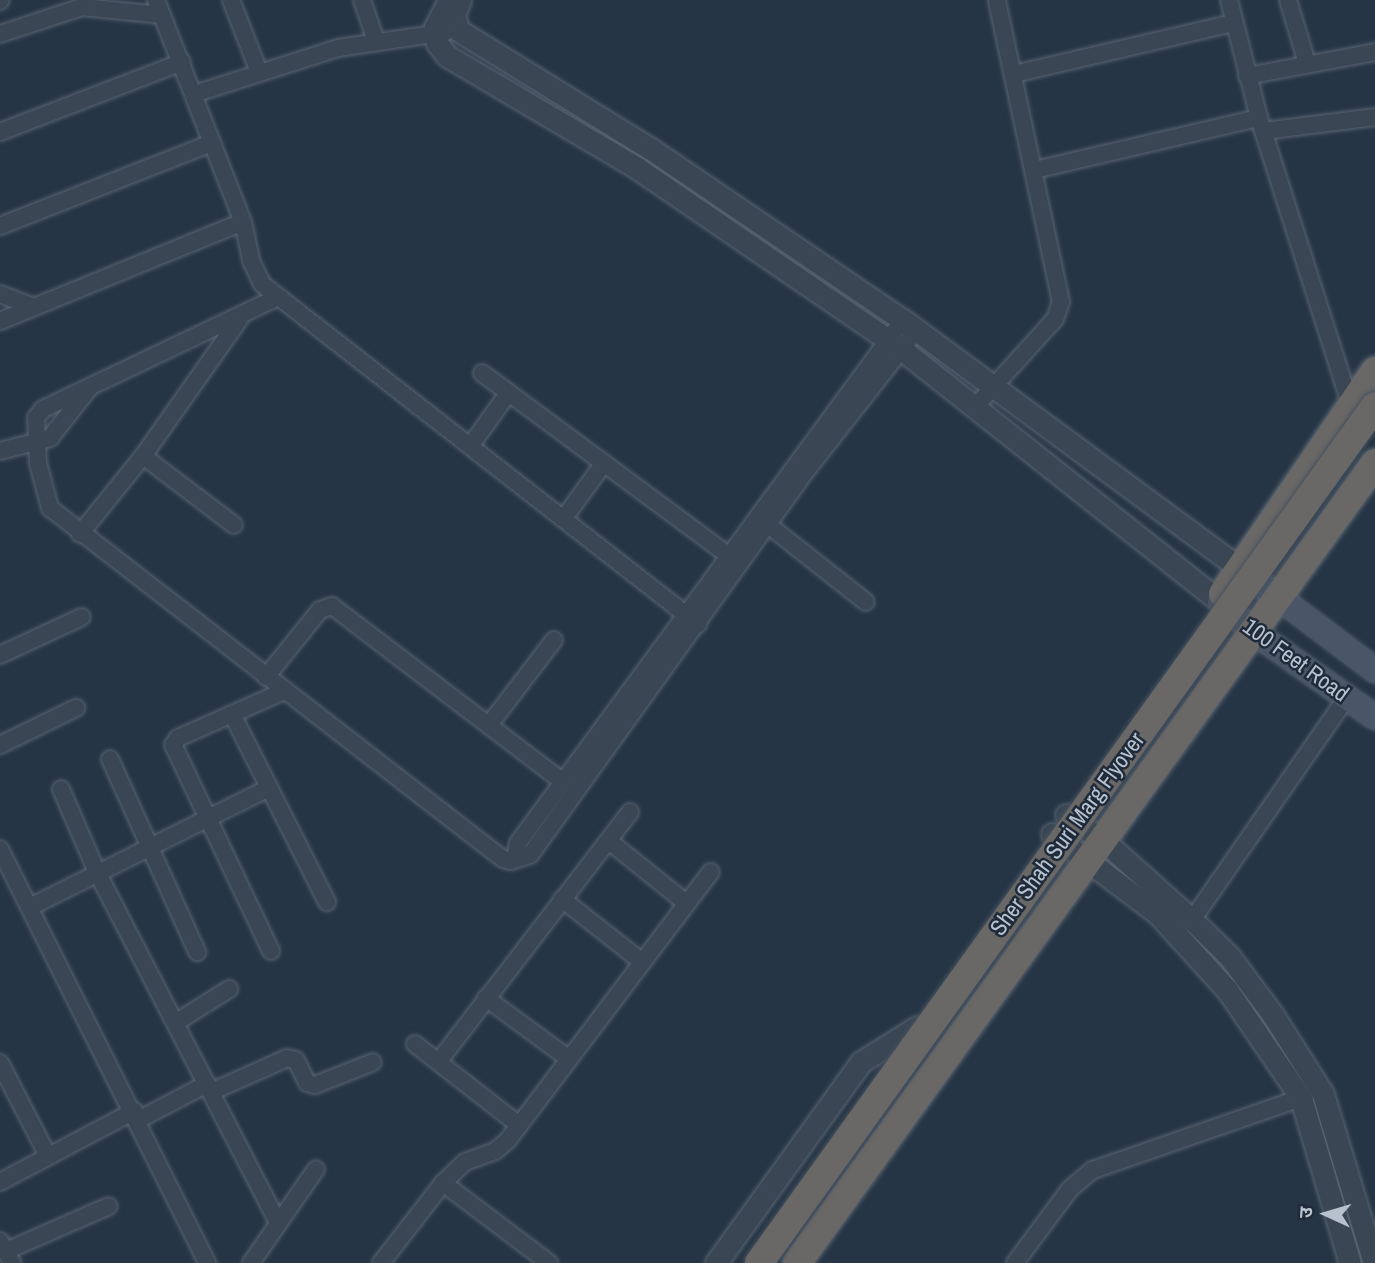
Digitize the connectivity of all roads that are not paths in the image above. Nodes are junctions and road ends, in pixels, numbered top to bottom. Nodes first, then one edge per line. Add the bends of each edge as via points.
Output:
1 (231, 0) edge
2 (362, 0) edge
3 (449, 0) edge
4 (460, 0) edge
5 (997, 0) edge
6 (1228, 0) edge
7 (1288, 0) edge
8 (102, 4) edge
9 (159, 7) edge
10 (1233, 23) junction
11 (458, 30) junction
12 (0, 34) edge
13 (435, 34) junction
14 (376, 41) junction
15 (1375, 52) edge
16 (182, 62) junction
17 (1307, 63) junction
18 (259, 72) junction
19 (1014, 74) junction
20 (1248, 76) junction
21 (194, 94) junction
22 (1375, 117) edge
23 (1261, 125) junction
24 (0, 131) edge
25 (212, 143) junction
26 (1035, 170) junction
27 (243, 222) junction
28 (0, 226) edge
29 (0, 294) edge
30 (276, 298) junction
31 (33, 306) junction
32 (239, 320) junction
33 (0, 321) edge
34 (909, 326) junction
35 (894, 344) junction
36 (1375, 371) edge
37 (482, 373) dead end
38 (92, 385) junction
39 (991, 387) junction
40 (509, 393) junction
41 (1363, 406) edge
42 (976, 407) junction
43 (1375, 432) edge
44 (37, 444) junction
45 (471, 445) junction
46 (0, 451) edge
47 (143, 456) junction
48 (604, 463) junction
49 (1375, 463) edge
50 (1160, 507) junction
51 (564, 518) junction
52 (763, 521) junction
53 (234, 525) dead end
54 (80, 534) junction
55 (1138, 537) junction
56 (729, 556) junction
57 (1241, 569) junction
58 (1280, 598) junction
59 (1219, 601) junction
60 (866, 602) dead end
61 (82, 617) dead end
62 (693, 620) junction
63 (1255, 633) junction
64 (554, 640) dead end
65 (0, 655) edge
66 (1375, 670) edge
67 (266, 677) junction
68 (644, 686) junction
69 (284, 691) junction
70 (1347, 697) junction
71 (76, 708) dead end
72 (232, 714) junction
73 (1375, 717) edge
74 (489, 725) junction
75 (0, 745) edge
76 (110, 759) dead end
77 (563, 782) junction
78 (269, 788) junction
79 (61, 789) dead end
80 (630, 812) dead end
81 (208, 820) junction
82 (1059, 825) junction
83 (609, 841) junction
84 (149, 846) junction
85 (0, 849) edge
86 (1097, 850) junction
87 (515, 859) junction
88 (97, 872) junction
89 (711, 872) dead end
90 (562, 899) junction
91 (327, 902) dead end
92 (686, 903) junction
93 (30, 906) junction
94 (1192, 920) junction
95 (271, 951) dead end
96 (197, 953) dead end
97 (642, 962) junction
98 (229, 989) dead end
99 (486, 998) junction
100 (175, 1023) junction
101 (917, 1027) junction
102 (415, 1044) dead end
103 (569, 1059) junction
104 (439, 1061) junction
105 (373, 1062) dead end
106 (0, 1063) edge
107 (209, 1088) junction
108 (1301, 1098) junction
109 (136, 1116) junction
110 (519, 1125) junction
111 (48, 1156) junction
112 (316, 1169) dead end
113 (0, 1182) edge
114 (443, 1183) junction
115 (816, 1196) junction
116 (109, 1206) dead end
117 (278, 1222) junction
118 (6, 1251) edge
119 (385, 1262) edge
120 (207, 1263) edge
121 (251, 1263) edge
122 (549, 1263) edge
123 (716, 1263) edge
124 (744, 1263) edge
125 (759, 1263) edge
126 (777, 1263) edge
127 (795, 1263) edge
128 (1015, 1263) edge
129 (1350, 1263) edge
130 (1374, 1263) edge

1 - 18 street
2 - 14 street
3 - 13 street
4 - 11 street via 454,14
5 - 19 street
6 - 10 street
7 - 17 street
8 - 9 street
8 - 12 street via 72,8
9 - 16 street
10 - 19 street
10 - 20 street
11 - 13 street
11 - 34 street via 651,149
13 - 14 street
13 - 35 street via 442,52 453,61 637,168
14 - 18 street
15 - 17 street
16 - 21 street
16 - 24 street
17 - 20 street
18 - 21 street
19 - 26 street
20 - 23 street
21 - 25 street
22 - 23 street
23 - 26 street
23 - 41 street
25 - 27 street
25 - 28 street
26 - 39 street via 1061,302 1055,319
27 - 30 street via 254,269
27 - 31 street
29 - 31 street
30 - 32 street
30 - 45 street
31 - 33 street
32 - 38 street
32 - 47 street
34 - 35 street
34 - 39 street
35 - 42 street
35 - 52 street
36 - 41 highway
37 - 40 street
38 - 44 street via 56,432
38 - 44 street via 38,414
39 - 42 street
39 - 50 street
40 - 45 street
40 - 48 street
41 - 57 highway
41 - 115 highway, Sher Shah Suri Marg Flyover, bridge
42 - 55 street
43 - 115 highway, Sher Shah Suri Marg Flyover
44 - 46 street
44 - 54 street via 50,508
45 - 51 street
47 - 53 street
47 - 54 street
48 - 51 street
48 - 56 street
49 - 58 highway
50 - 55 street
50 - 57 street
51 - 62 street
52 - 56 street
52 - 60 street
52 - 62 street
54 - 67 street
55 - 59 street
56 - 62 street
57 - 58 main road, 100 Feet Road
57 - 59 highway
58 - 63 highway
58 - 66 main road, 100 Feet Road
59 - 63 main road, 100 Feet Road
59 - 82 highway
61 - 65 street
62 - 68 street
63 - 70 main road, 100 Feet Road
63 - 86 highway
64 - 74 street
67 - 69 street
67 - 74 street via 320,610 332,606
68 - 77 street
68 - 87 street via 530,855
69 - 72 street
69 - 87 street via 503,859
70 - 73 main road, 100 Feet Road
70 - 94 street
71 - 75 street
72 - 78 street
72 - 81 street via 178,738 173,745
74 - 77 street
76 - 84 street
77 - 87 street via 518,843
78 - 81 street
78 - 91 street
79 - 88 street
80 - 83 street
81 - 84 street
81 - 95 street
82 - 86 street
82 - 101 highway
83 - 90 street
83 - 92 street
84 - 88 street
84 - 96 street
85 - 93 street
86 - 94 street
86 - 108 street via 1228,991
86 - 127 highway
88 - 93 street
88 - 100 street
89 - 92 street
90 - 97 street
90 - 99 street
92 - 97 street
93 - 109 street
94 - 130 street via 1251,985 1323,1094
97 - 103 street
98 - 100 street
99 - 103 street
99 - 104 street
100 - 107 street
101 - 123 street via 860,1062
101 - 124 highway
102 - 104 street
103 - 110 street
104 - 110 street
105 - 107 street via 315,1085 307,1083 296,1060 287,1058
106 - 111 street
107 - 109 street
107 - 117 street
108 - 128 street via 1093,1170 1070,1189
108 - 129 street
109 - 111 street
109 - 120 street
110 - 114 street via 500,1148 470,1159
111 - 113 street
112 - 117 street
114 - 119 street
114 - 122 street
115 - 124 highway, bridge
115 - 125 highway, Sher Shah Suri Marg Flyover, bridge
115 - 126 highway, Sher Shah Suri Marg Flyover
115 - 127 highway
116 - 118 street
117 - 121 street

